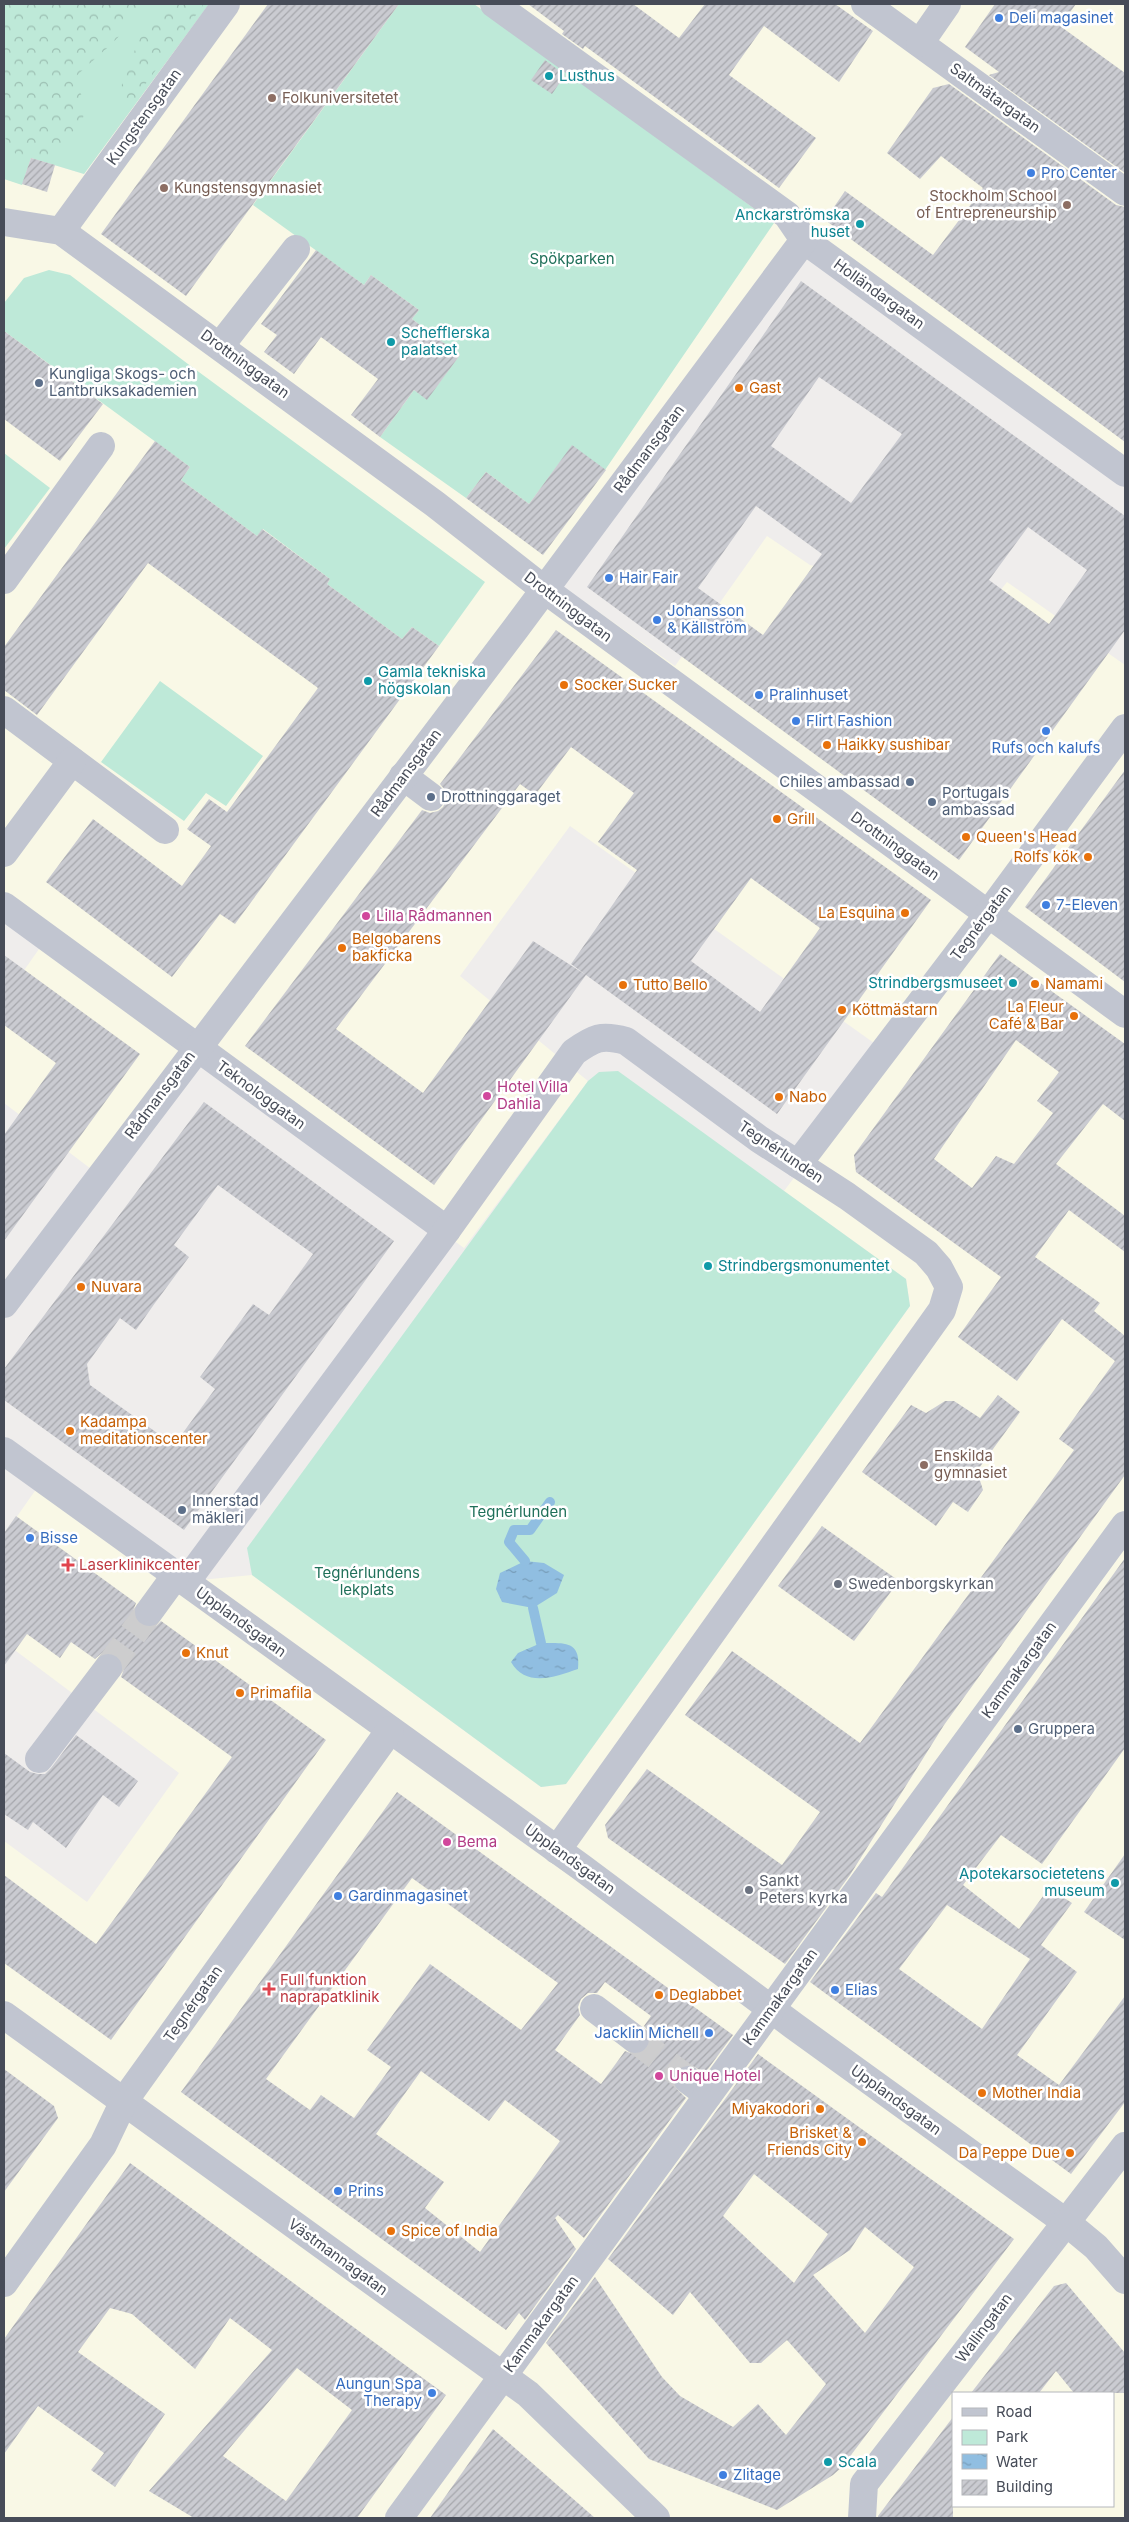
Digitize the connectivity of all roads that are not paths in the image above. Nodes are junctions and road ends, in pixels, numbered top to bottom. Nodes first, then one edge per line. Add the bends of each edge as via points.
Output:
1 (226, 4) edge
2 (494, 4) edge
3 (865, 4) edge
4 (947, 4) edge
5 (920, 43) junction
6 (1125, 192) edge
7 (4, 222) edge
8 (61, 231) junction
9 (804, 240) junction
10 (296, 250) dead end
11 (220, 346) junction
12 (101, 446) dead end
13 (1125, 473) edge
14 (4, 580) edge
15 (544, 590) junction
16 (4, 710) edge
17 (1125, 728) edge
18 (72, 761) junction
19 (403, 776) junction
20 (431, 797) dead end
21 (164, 830) dead end
22 (4, 853) edge
23 (4, 906) edge
24 (989, 913) junction
25 (1125, 1014) edge
26 (196, 1048) junction
27 (798, 1164) junction
28 (447, 1230) junction
29 (4, 1304) edge
30 (4, 1451) edge
31 (1125, 1525) edge
32 (181, 1578) junction
33 (149, 1612) tunnel mouth
34 (108, 1668) tunnel mouth
35 (390, 1730) junction
36 (39, 1759) dead end
37 (557, 1850) junction
38 (594, 2008) dead end
39 (771, 2008) junction
40 (4, 2015) edge
41 (634, 2039) tunnel mouth
42 (124, 2101) junction
43 (1125, 2146) edge
44 (1067, 2223) junction
45 (1125, 2280) edge
46 (4, 2283) edge
47 (502, 2376) junction
48 (399, 2518) edge
49 (656, 2518) edge
50 (862, 2518) edge

1 - 8 street, Kungstensgatan
2 - 9 street, Holländargatan via 786,215
3 - 5 street, Saltmätargatan
4 - 5 street
5 - 6 street, Saltmätargatan
7 - 8 street, Drottninggatan
8 - 11 street, Drottninggatan
9 - 13 street, Holländargatan
9 - 15 street, Rådmansgatan
10 - 11 street
11 - 15 street, Drottninggatan via 436,504
12 - 14 street
15 - 19 street, Rådmansgatan
15 - 24 street, Drottninggatan
16 - 18 street
17 - 24 street, Tegnérgatan
18 - 21 street
18 - 22 street
19 - 20 street
19 - 26 street, Rådmansgatan
23 - 26 street, Teknologgatan
24 - 25 street, Drottninggatan
24 - 27 street, Tegnérgatan
26 - 28 street, Teknologgatan
26 - 29 street, Rådmansgatan
27 - 28 street, Tegnérlunden via 626,1041 608,1036 592,1039 574,1052
27 - 37 street, Tegnérlunden via 926,1253 940,1268 949,1287 942,1310
28 - 32 street, Tegnérlunden
30 - 32 street, Upplandsgatan
31 - 39 street, Kammakargatan
32 - 33 street, Tegnérlunden
32 - 35 street, Upplandsgatan
34 - 36 street
35 - 37 street, Upplandsgatan
35 - 42 street, Tegnérgatan
37 - 39 street, Upplandsgatan
38 - 41 street
39 - 44 street, Upplandsgatan
39 - 47 street, Kammakargatan via 698,2087
40 - 42 street, Västmannagatan
42 - 46 street, Tegnérgatan via 103,2145
42 - 47 street, Västmannagatan
43 - 44 street, Wallingatan
44 - 45 street, Upplandsgatan via 1096,2247
44 - 50 street, Wallingatan via 864,2484
47 - 48 street, Kammakargatan
47 - 49 street, Västmannagatan via 528,2394

